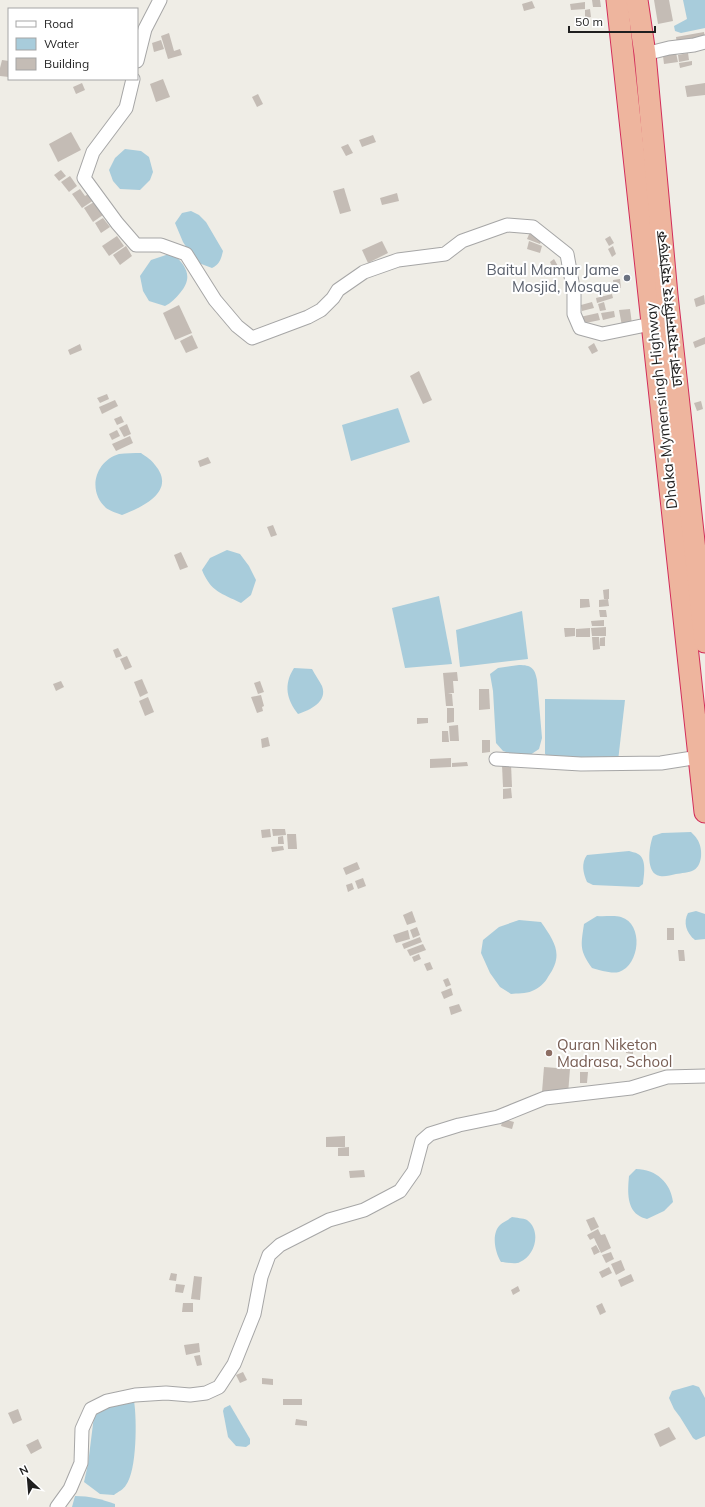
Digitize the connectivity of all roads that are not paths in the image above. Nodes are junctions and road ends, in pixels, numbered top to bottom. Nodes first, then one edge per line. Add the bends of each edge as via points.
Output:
1 (160, 0) edge
2 (617, 0) edge
3 (638, 0) edge
4 (705, 42) edge
5 (645, 54) junction
6 (138, 57) edge
7 (133, 80) edge
8 (651, 324) junction
9 (705, 642) edge
10 (699, 757) junction
11 (496, 759) dead end
12 (705, 812) edge
13 (705, 1076) edge
14 (57, 1507) edge

1 - 6 street via 145,29
2 - 8 highway, Dhaka-Mymensingh Highway
3 - 5 highway, ঢাকা-ময়মনসিংহ মহাসড়ক
4 - 5 street
5 - 9 highway, ঢাকা-ময়মনসিংহ মহাসড়ক via 668,302
7 - 8 street via 126,108 93,152 84,178 136,245 161,245 186,254 215,300 236,326 252,338 321,310 338,290 364,272 398,260 445,254 462,241 506,225 533,228 567,254 574,293 574,314 580,328 602,334
8 - 10 highway, Dhaka-Mymensingh Highway
10 - 11 street via 661,763 581,764
10 - 12 highway, Dhaka-Mymensingh Highway
13 - 14 street via 667,1077 631,1088 545,1098 498,1117 430,1134 422,1141 414,1171 400,1190 364,1210 329,1220 280,1245 270,1255 261,1277 254,1314 234,1364 219,1387 206,1393 190,1395 166,1393 106,1400 91,1410 82,1429 82,1463 70,1489

